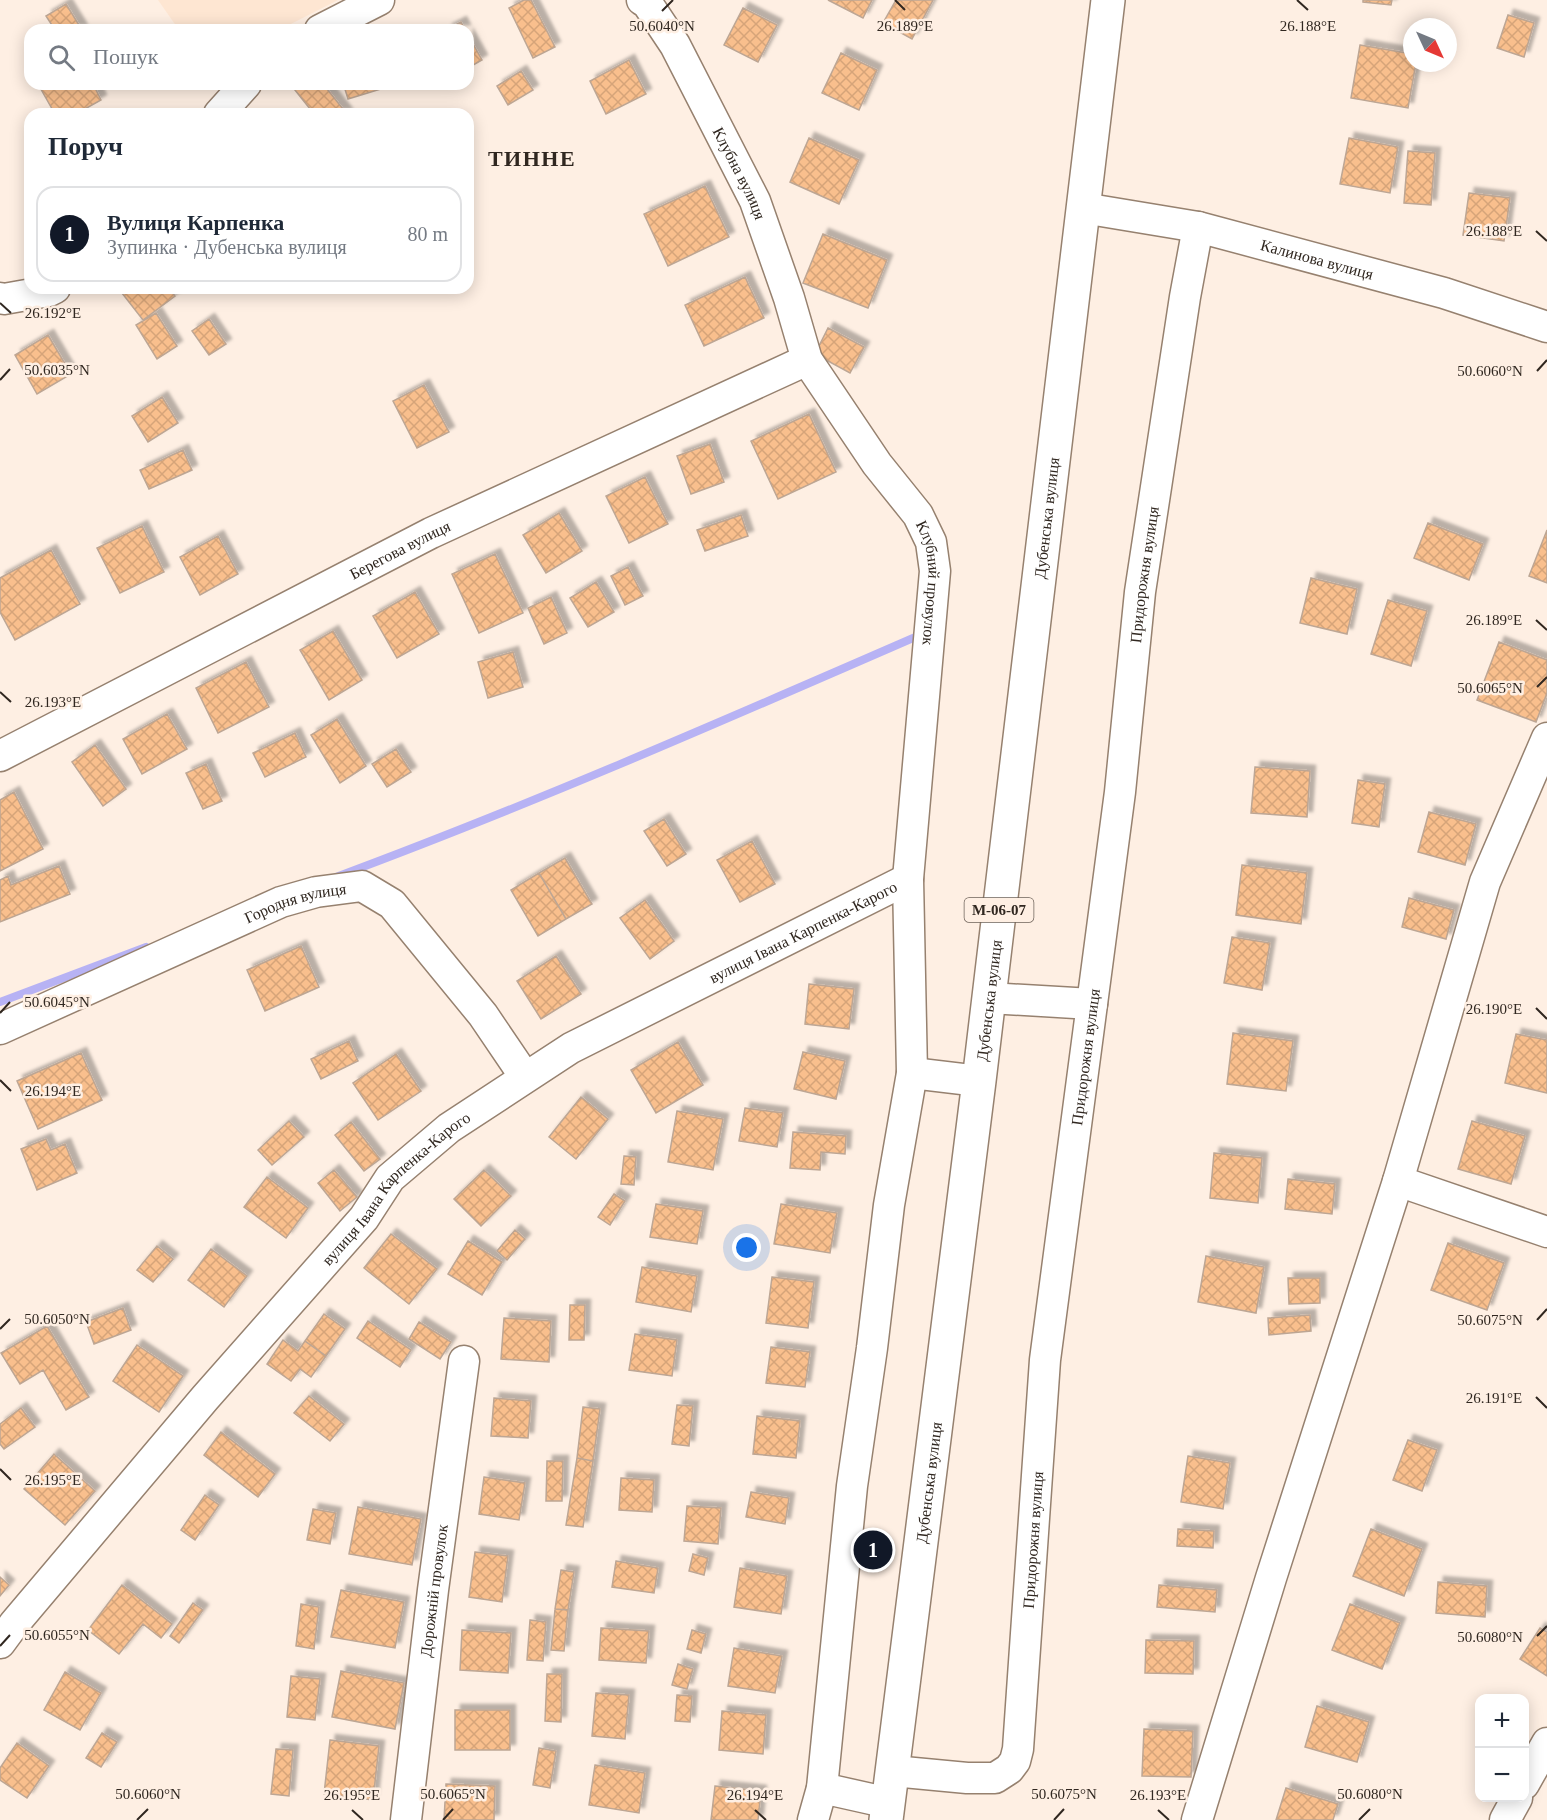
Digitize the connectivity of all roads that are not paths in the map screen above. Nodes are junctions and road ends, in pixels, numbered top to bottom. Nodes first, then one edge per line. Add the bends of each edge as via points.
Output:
1 (379, 0) edge
2 (642, 0) edge
3 (1108, 0) edge
4 (332, 24) edge
5 (241, 90) edge
6 (224, 108) edge
7 (1083, 208) junction
8 (1198, 226) junction
9 (33, 294) edge
10 (0, 298) edge
11 (1547, 327) edge
12 (807, 360) junction
13 (1547, 738) edge
14 (0, 756) edge
15 (908, 879) junction
16 (989, 998) junction
17 (1092, 1004) junction
18 (0, 1029) edge
19 (912, 1073) junction
20 (525, 1077) junction
21 (979, 1082) junction
22 (1398, 1181) junction
23 (1547, 1232) edge
24 (464, 1361) dead end
25 (0, 1643) edge
26 (1547, 1743) edge
27 (1529, 1775) edge
28 (822, 1788) junction
29 (889, 1798) edge
30 (1514, 1802) edge
31 (406, 1820) edge
32 (813, 1820) edge
33 (1197, 1820) edge
34 (1505, 1820) edge

1 - 4 street
2 - 12 street, Клубна вулиця via 675,45 755,201
3 - 7 main road, Дубенська вулиця / М-06-07
5 - 6 street
7 - 8 street, Калинова вулиця
7 - 16 main road, Дубенська вулиця / М-06-07
8 - 11 street, Калинова вулиця via 1444,293
8 - 17 street, Придорожня вулиця via 1140,592 1120,792
9 - 10 street
12 - 14 street, Берегова вулиця via 431,533
12 - 15 street, Клубний провулок via 877,464 918,515 932,542 935,571
13 - 22 street via 1485,882
15 - 19 street, Клубний провулок
15 - 20 street, вулиця Івана Карпенка-Карого via 571,1048
16 - 17 street
16 - 21 main road, Дубенська вулиця / М-06-07
17 - 29 street, Придорожня вулиця via 1045,1360 1015,1761 995,1778 967,1778
18 - 20 street, Городня вулиця via 281,902 316,892 362,886 392,904 483,1015
19 - 21 street
19 - 28 street, Клубний провулок via 889,1205 852,1486
20 - 25 street, вулиця Івана Карпенка-Карого via 449,1128 390,1178 364,1218 205,1398
21 - 29 main road, Дубенська вулиця / М-06-07
22 - 23 street
22 - 33 street
24 - 31 street, Дорожній провулок
26 - 27 street
28 - 29 street, Придорожня вулиця
28 - 32 street, Клубний провулок
30 - 34 street

